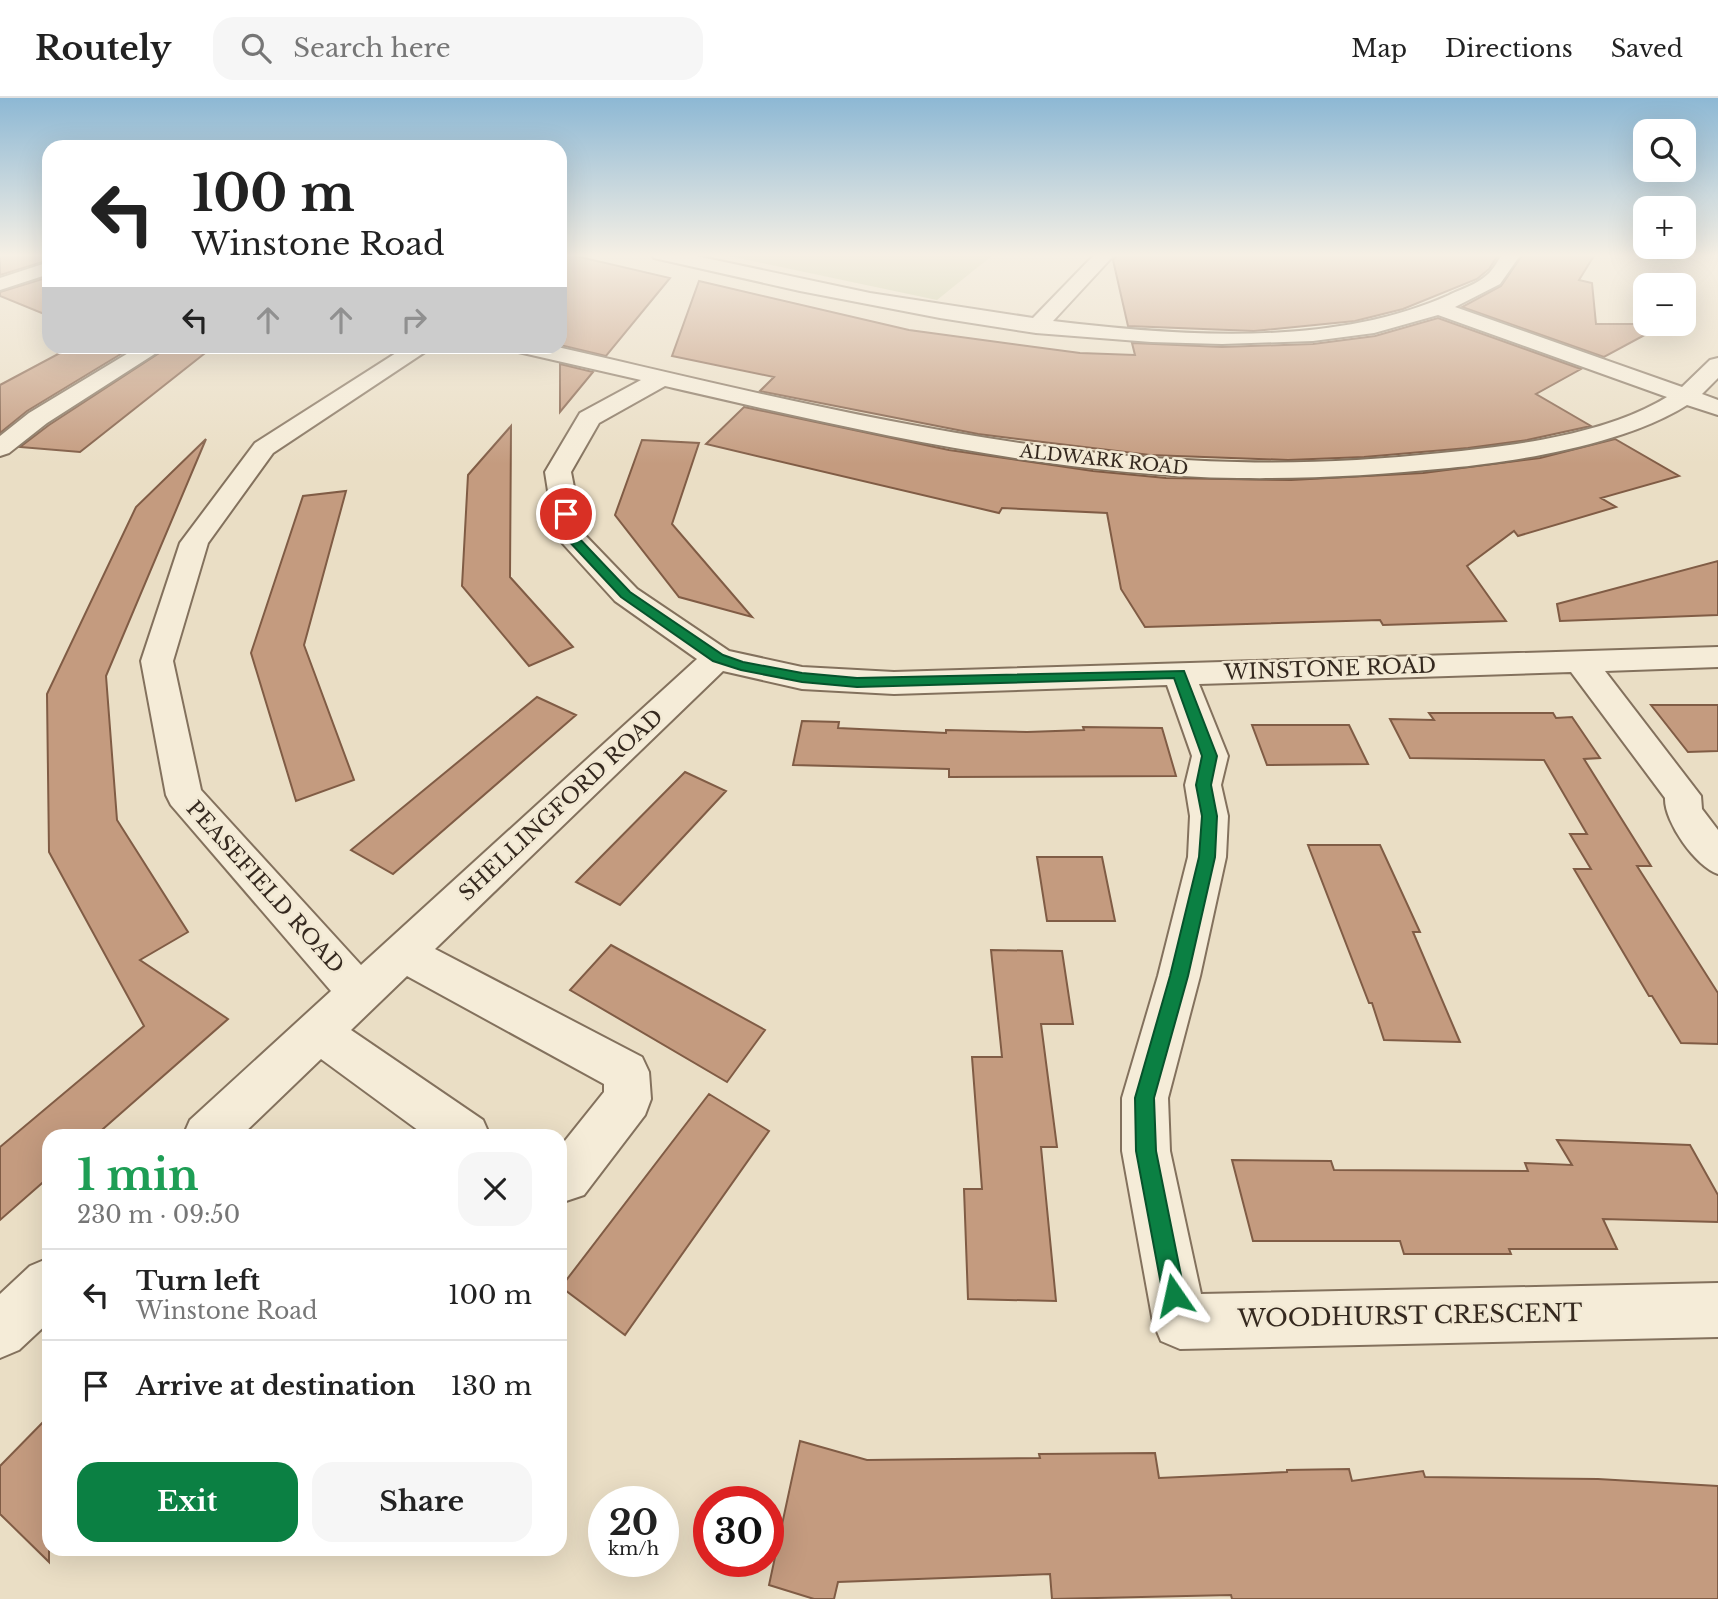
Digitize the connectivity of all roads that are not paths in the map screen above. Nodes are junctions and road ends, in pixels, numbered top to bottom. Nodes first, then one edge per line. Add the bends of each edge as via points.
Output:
1 (1018, 324) edge
2 (1039, 324) edge
3 (1384, 324) edge
4 (1484, 324) edge
5 (1036, 327) junction
6 (143, 354) edge
7 (411, 354) edge
8 (557, 354) edge
9 (1718, 365) edge
10 (662, 378) junction
11 (1686, 396) junction
12 (1718, 408) edge
13 (0, 448) edge
14 (1718, 657) edge
15 (718, 658) junction
16 (1580, 661) junction
17 (1179, 674) junction
18 (1718, 859) edge
19 (404, 953) junction
20 (360, 994) junction
21 (317, 1031) junction
22 (213, 1129) edge
23 (456, 1129) edge
24 (567, 1178) edge
25 (42, 1292) edge
26 (1718, 1310) edge
27 (0, 1331) edge

1 - 5 street
2 - 5 street
3 - 5 street via 1278,337 1153,336
4 - 11 street
6 - 13 street via 38,418
7 - 20 street, PEASEFIELD ROAD via 264,448 194,543 157,661 184,795
8 - 10 street, ALDWARK ROAD
9 - 11 street
10 - 11 street, ALDWARK ROAD via 1010,451 1128,465 1253,471 1394,467 1498,455 1621,425
10 - 15 street, WINSTONE ROAD via 589,418 558,472 569,535 626,595
11 - 12 street
14 - 16 street, WINSTONE ROAD
15 - 17 street, WINSTONE ROAD via 782,674 857,683
15 - 19 street, SHELLINGFORD ROAD
16 - 17 street, WINSTONE ROAD
16 - 18 street via 1683,796 1683,813
17 - 26 street, WOODHURST CRESCENT via 1210,756 1203,785 1209,816 1207,857 1145,1098 1146,1151 1180,1322
19 - 20 street, SHELLINGFORD ROAD
19 - 24 street via 625,1072 628,1099
20 - 21 street, SHELLINGFORD ROAD
21 - 22 street, SHELLINGFORD ROAD
21 - 23 street
25 - 27 street

